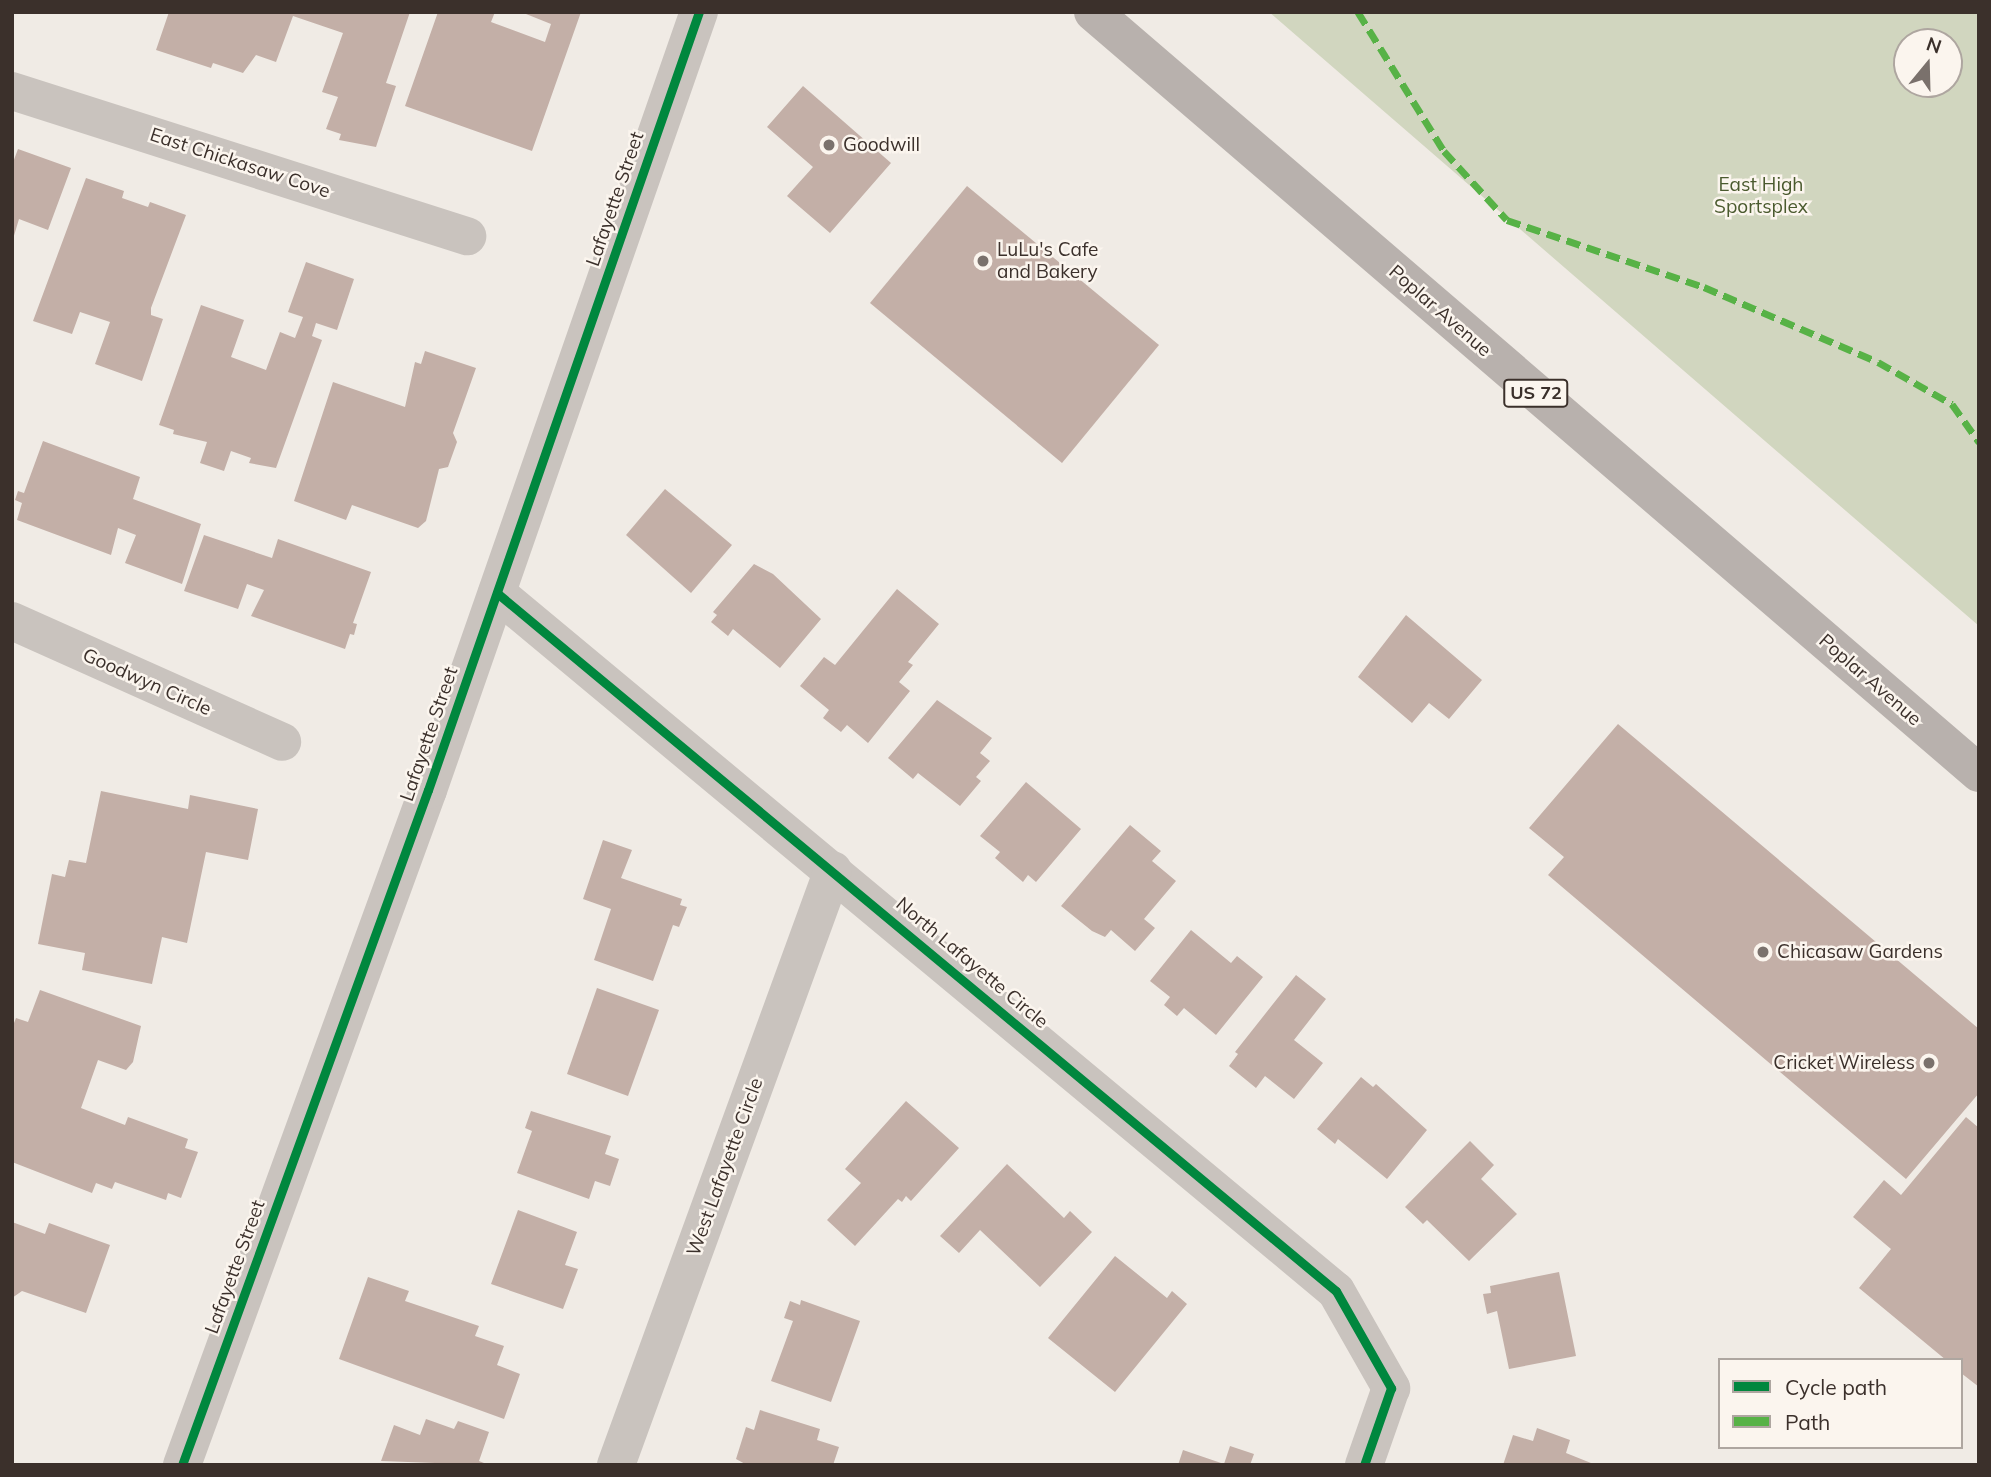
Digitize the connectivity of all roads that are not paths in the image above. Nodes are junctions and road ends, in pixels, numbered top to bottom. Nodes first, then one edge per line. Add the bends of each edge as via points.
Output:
1 (699, 12) edge
2 (1093, 12) edge
3 (12, 91) edge
4 (467, 236) dead end
5 (497, 593) junction
6 (12, 621) edge
7 (282, 742) dead end
8 (1979, 773) edge
9 (833, 870) junction
10 (181, 1465) edge
11 (617, 1465) edge
12 (1364, 1465) edge

1 - 5 street, Lafayette Street
2 - 8 main road, Poplar Avenue / US 72
3 - 4 street, East Chickasaw Cove
5 - 9 street, North Lafayette Circle
5 - 10 street, Lafayette Street
6 - 7 street, Goodwyn Circle
9 - 11 street, West Lafayette Circle
9 - 12 street, North Lafayette Circle via 1336,1290 1391,1388

